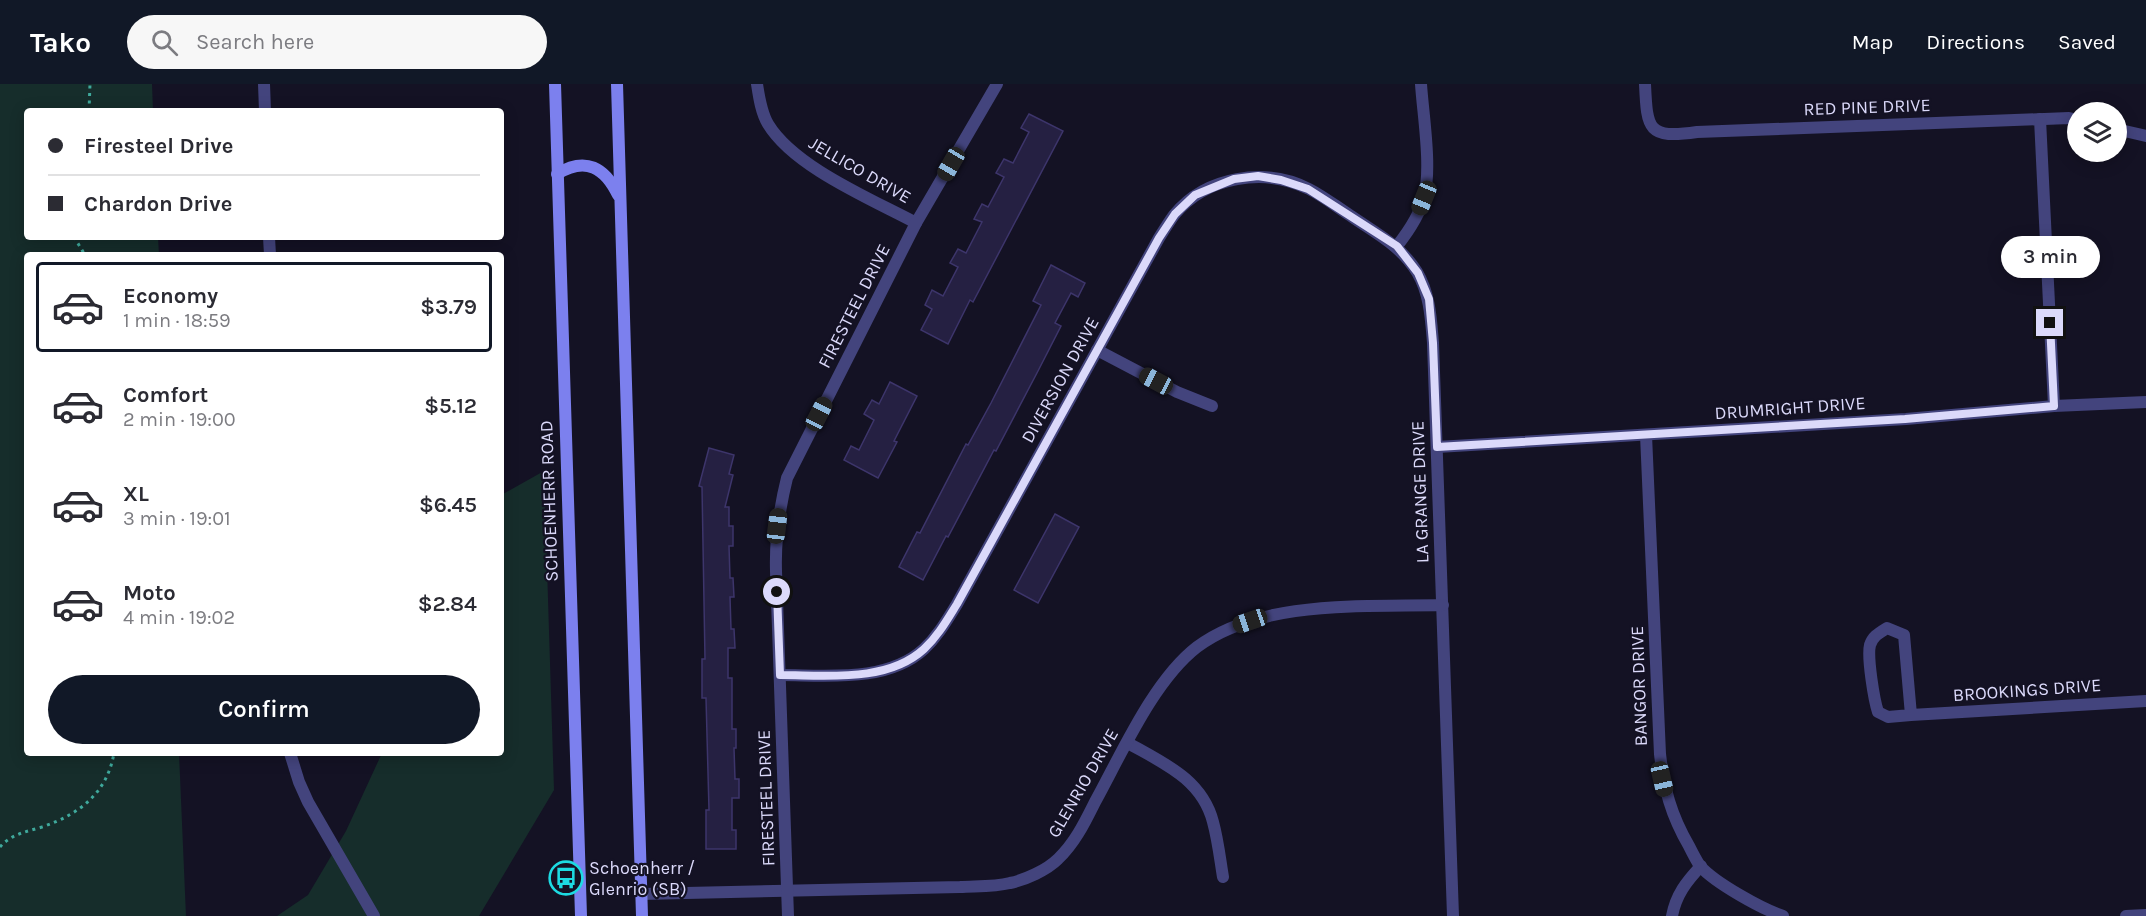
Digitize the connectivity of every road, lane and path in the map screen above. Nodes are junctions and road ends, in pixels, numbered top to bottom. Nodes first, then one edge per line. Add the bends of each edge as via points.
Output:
1 (90, 84) edge
2 (264, 84) edge
3 (555, 84) edge
4 (617, 84) edge
5 (757, 84) edge
6 (997, 84) edge
7 (1422, 84) edge
8 (1645, 84) edge
9 (89, 108) edge
10 (265, 108) edge
11 (2067, 118) edge
12 (2040, 119) junction
13 (2127, 132) edge
14 (2146, 136) edge
15 (558, 174) junction
16 (620, 199) junction
17 (916, 223) junction
18 (1397, 246) junction
19 (1097, 350) junction
20 (2146, 402) edge
21 (1212, 406) dead end
22 (2054, 406) junction
23 (1646, 435) junction
24 (1437, 447) junction
25 (1443, 605) junction
26 (780, 675) junction
27 (2146, 701) edge
28 (1911, 715) junction
29 (1128, 743) junction
30 (113, 756) edge
31 (291, 756) edge
32 (0, 847) edge
33 (1701, 866) junction
34 (1223, 877) dead end
35 (786, 891) junction
36 (641, 894) junction
37 (2146, 915) edge
38 (374, 916) edge
39 (581, 916) edge
40 (642, 916) edge
41 (788, 916) edge
42 (1453, 916) edge
43 (1672, 916) edge
44 (1783, 916) edge
45 (2126, 916) edge

1 - 9 path
2 - 10 street
3 - 15 main road, SCHOENHERR ROAD
4 - 16 main road
5 - 17 street, JELLICO DRIVE via 767,123 786,148
6 - 17 street, FIRESTEEL DRIVE
7 - 18 street via 1427,175 1424,198 1416,219
8 - 12 street, RED PINE DRIVE via 1648,123 1658,133 1671,135
11 - 12 street, RED PINE DRIVE
12 - 22 street
13 - 14 street
15 - 16 main road via 575,166 597,169 606,174
15 - 39 main road, SCHOENHERR ROAD
16 - 36 main road
17 - 26 street, FIRESTEEL DRIVE via 787,478 775,539
18 - 19 street, DIVERSION DRIVE via 1308,189 1258,176 1224,182 1195,195 1175,214
18 - 24 street, LA GRANGE DRIVE via 1418,273 1429,299
19 - 21 street
19 - 26 street, DIVERSION DRIVE via 957,604 922,651 875,672
20 - 22 street, DRUMRIGHT DRIVE
22 - 23 street, DRUMRIGHT DRIVE
23 - 24 street, DRUMRIGHT DRIVE
23 - 33 street, BANGOR DRIVE via 1662,779 1668,804
24 - 25 street, LA GRANGE DRIVE
25 - 29 street, GLENRIO DRIVE via 1305,609 1266,615 1233,627 1197,647 1178,666 1148,706
25 - 42 street, LA GRANGE DRIVE
26 - 35 street, FIRESTEEL DRIVE
27 - 28 street, BROOKINGS DRIVE
28 - 28 street, BROOKINGS DRIVE via 1888,717 1878,712 1874,700 1869,647 1876,634 1887,628 1904,635
29 - 34 street via 1183,775 1197,788 1213,821
29 - 35 street, GLENRIO DRIVE via 1077,836 1057,860 1038,872 1001,884
30 - 32 path via 107,779 87,803 43,826 15,835
31 - 38 street via 308,802
33 - 43 street via 1680,890
33 - 44 street, BANGOR DRIVE via 1753,902
35 - 36 street, GLENRIO DRIVE
35 - 41 street, FIRESTEEL DRIVE
36 - 40 main road
37 - 45 street

